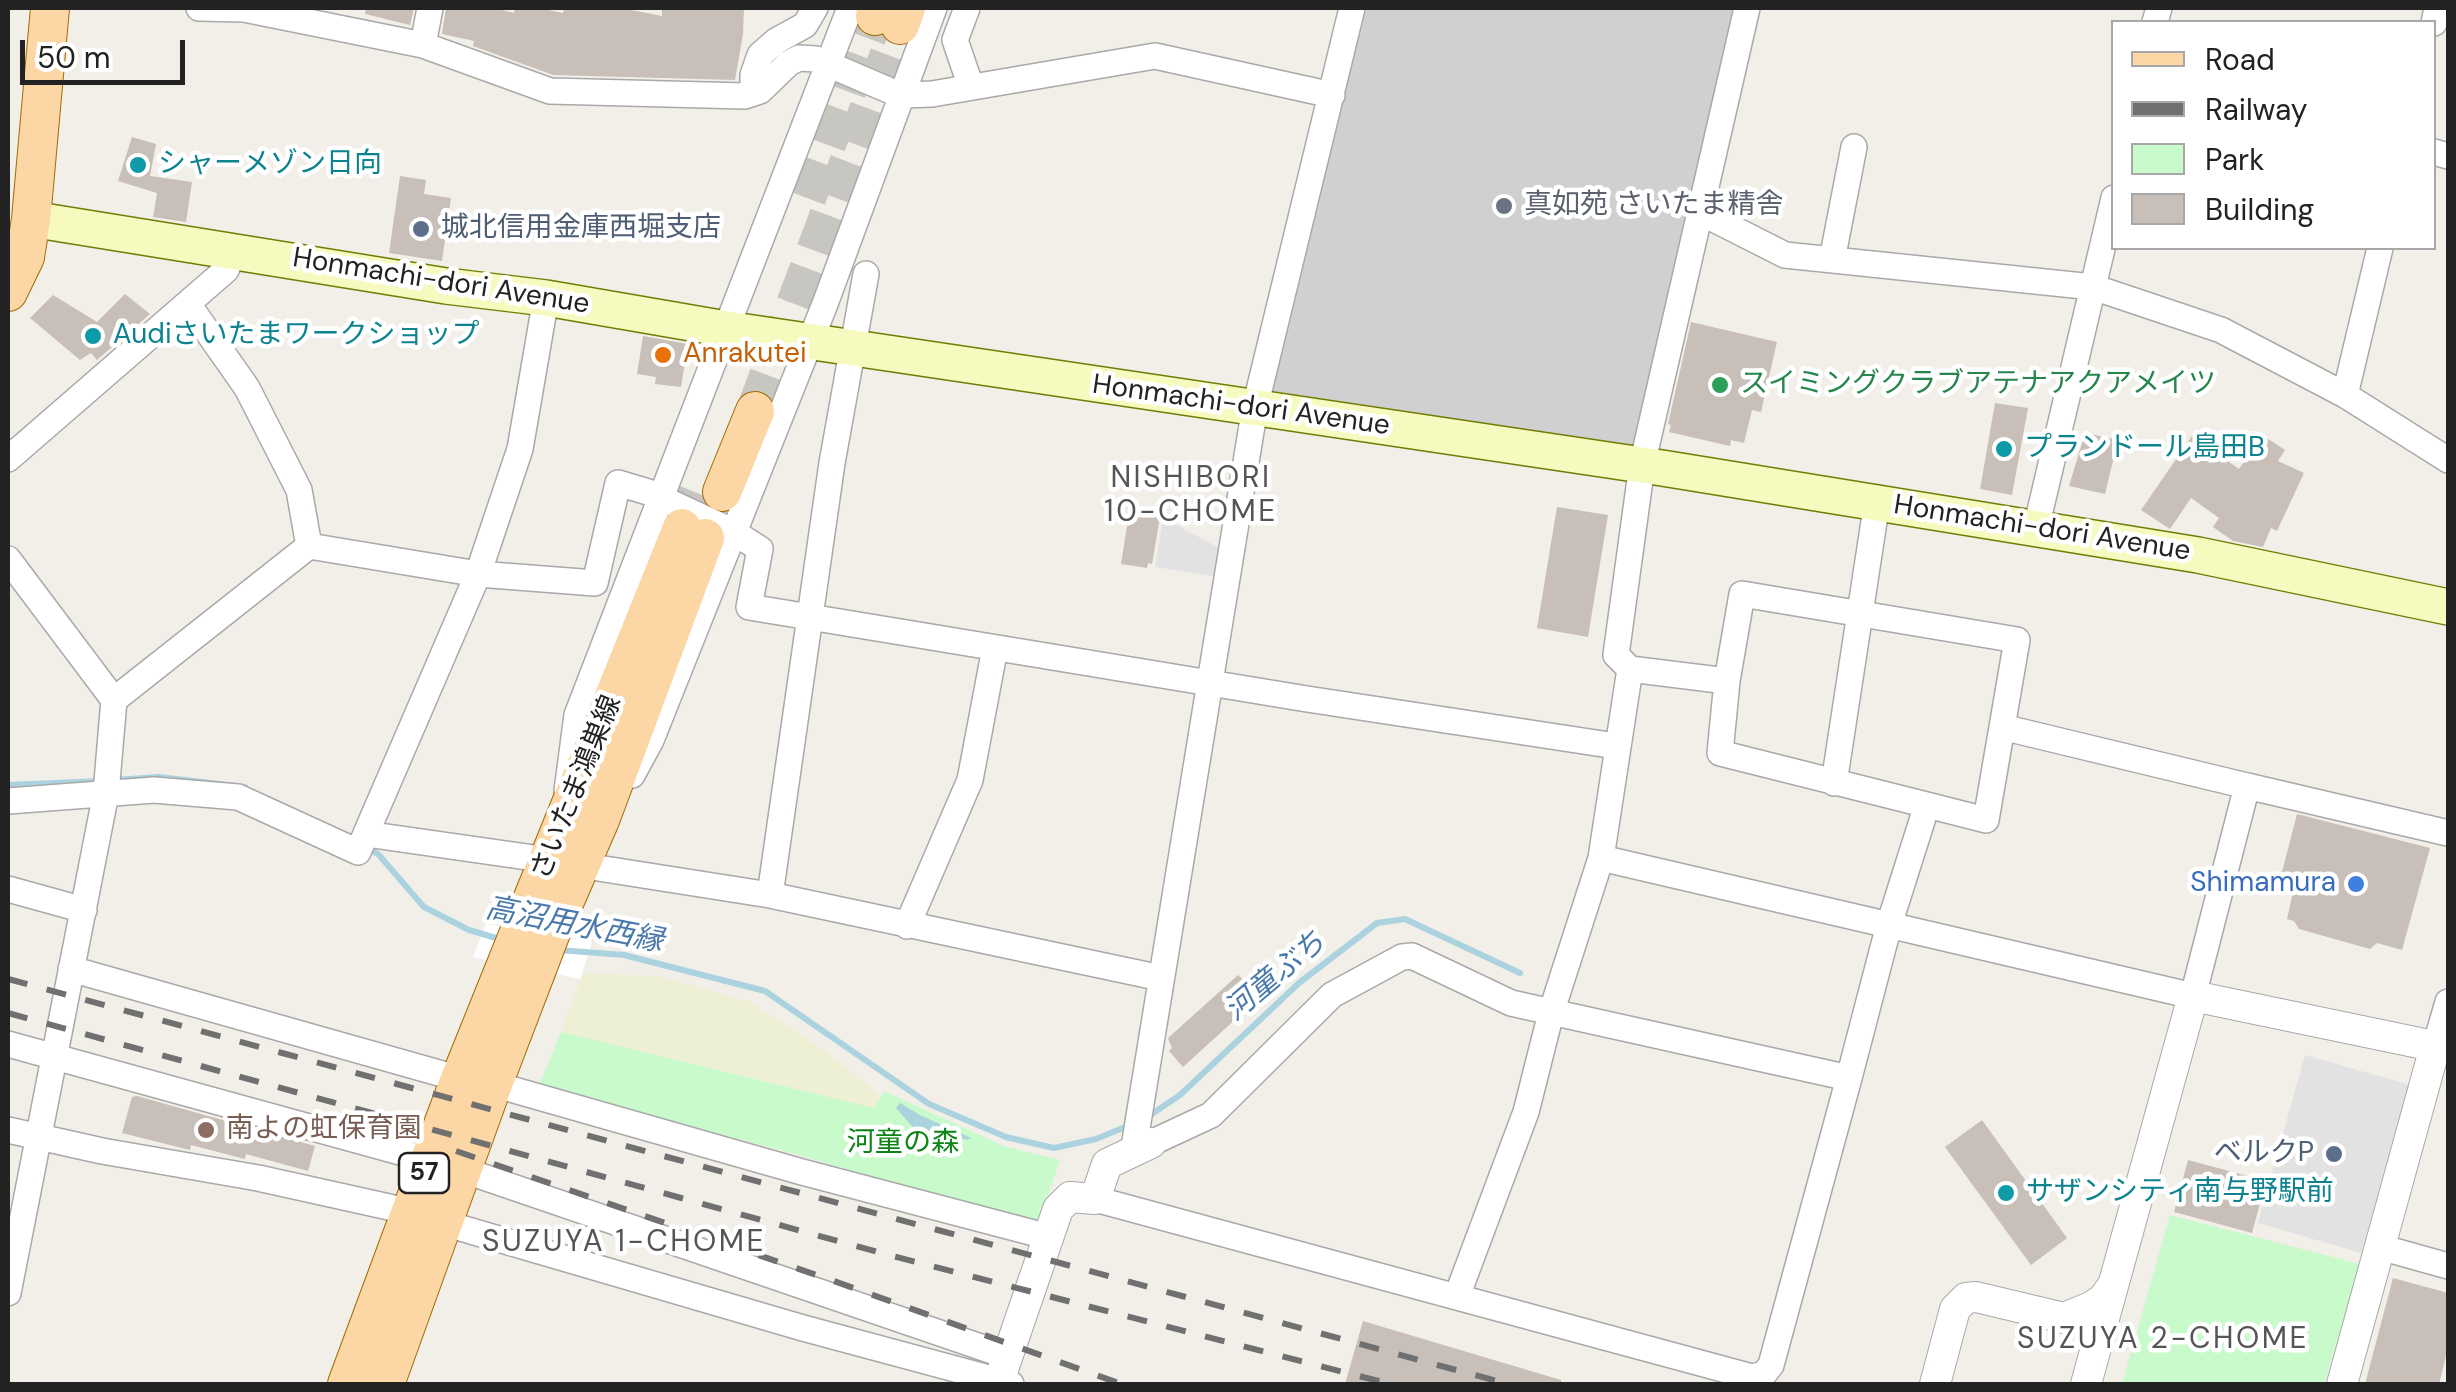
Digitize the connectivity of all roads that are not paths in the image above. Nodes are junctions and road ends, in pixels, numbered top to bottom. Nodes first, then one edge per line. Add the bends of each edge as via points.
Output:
1 (50, 8) edge
2 (199, 8) edge
3 (430, 8) edge
4 (815, 8) edge
5 (934, 8) edge
6 (967, 8) edge
7 (1352, 8) edge
8 (1747, 8) edge
9 (882, 13) edge
10 (424, 46) junction
11 (829, 66) junction
12 (971, 87) junction
13 (753, 93) junction
14 (1332, 94) junction
15 (900, 95) junction
16 (1854, 147) dead end
17 (2111, 210) edge
18 (1700, 212) junction
19 (19, 219) edge
20 (235, 250) junction
21 (2380, 250) edge
22 (1832, 260) junction
23 (866, 274) dead end
24 (2092, 287) junction
25 (8, 292) edge
26 (546, 298) junction
27 (188, 304) junction
28 (726, 330) junction
29 (810, 341) junction
30 (854, 347) junction
31 (2345, 395) junction
32 (743, 406) tunnel mouth
33 (1255, 407) junction
34 (8, 459) edge
35 (2448, 460) edge
36 (1642, 465) junction
37 (712, 487) tunnel mouth
38 (660, 497) junction
39 (1878, 502) junction
40 (2036, 528) junction
41 (706, 532) junction
42 (309, 546) junction
43 (8, 559) edge
44 (478, 574) junction
45 (2448, 607) edge
46 (1860, 614) junction
47 (810, 619) junction
48 (995, 648) junction
49 (1630, 669) junction
50 (1727, 681) junction
51 (1208, 682) junction
52 (114, 700) junction
53 (2002, 727) junction
54 (1616, 746) junction
55 (106, 782) junction
56 (1834, 783) junction
57 (2247, 786) junction
58 (8, 800) edge
59 (1927, 805) junction
60 (583, 819) junction
61 (2448, 833) edge
62 (363, 840) junction
63 (1602, 858) junction
64 (564, 862) junction
65 (8, 889) edge
66 (770, 895) junction
67 (84, 910) junction
68 (1890, 925) junction
69 (907, 926) junction
70 (71, 969) junction
71 (1161, 978) junction
72 (2193, 996) junction
73 (2448, 1002) edge
74 (1551, 1013) junction
75 (8, 1044) edge
76 (2442, 1048) edge
77 (54, 1056) junction
78 (1849, 1078) junction
79 (476, 1081) junction
80 (8, 1130) edge
81 (1139, 1134) junction
82 (38, 1137) junction
83 (446, 1165) junction
84 (1095, 1199) junction
85 (427, 1217) junction
86 (1048, 1237) junction
87 (2380, 1247) junction
88 (2448, 1266) edge
89 (2114, 1282) junction
90 (8, 1294) edge
91 (1457, 1296) junction
92 (2064, 1318) junction
93 (2090, 1371) edge
94 (1004, 1377) edge
95 (347, 1384) edge
96 (385, 1384) edge
97 (1935, 1384) edge
98 (2342, 1384) edge

1 - 19 main road
2 - 10 street via 244,9
3 - 10 street
4 - 13 street via 805,25 760,55
5 - 15 street
6 - 12 street via 956,40
7 - 14 street
8 - 18 street
9 - 11 street
10 - 13 street via 550,92
11 - 13 street via 799,58
11 - 15 street
11 - 28 street
12 - 14 street via 1156,56
12 - 15 street
14 - 33 street
15 - 29 street
16 - 22 street
17 - 24 street
18 - 22 street via 1785,255
18 - 36 street
19 - 20 main road, Honmachi-dori Avenue
19 - 25 main road via 25,257
20 - 26 main road, Honmachi-dori Avenue
20 - 27 street via 226,270
21 - 31 street
22 - 24 street
23 - 30 street
24 - 31 street via 2221,330
24 - 40 street
26 - 28 main road, Honmachi-dori Avenue
26 - 44 street via 520,448
27 - 34 street
27 - 42 street via 248,388 299,490
28 - 29 main road, Honmachi-dori Avenue
28 - 38 street
29 - 30 main road, Honmachi-dori Avenue
29 - 41 street
30 - 33 main road, Honmachi-dori Avenue
30 - 47 street
31 - 35 street
32 - 37 main road
33 - 36 main road, Honmachi-dori Avenue
33 - 51 street
36 - 39 main road, Honmachi-dori Avenue
36 - 49 street via 1616,655
38 - 41 street
38 - 44 street via 618,483 595,583
38 - 60 street via 577,714 571,744
39 - 40 main road, Honmachi-dori Avenue
39 - 46 street
40 - 45 main road, Honmachi-dori Avenue
41 - 47 street via 760,550 748,607
41 - 60 main road, さいたま鴻巣線 / 57
41 - 60 street via 651,740 637,766
42 - 44 street
42 - 52 street
43 - 52 street
44 - 62 street
46 - 50 street via 1742,594
46 - 53 street via 2017,640
46 - 56 street
47 - 48 street
47 - 66 street
48 - 51 street
48 - 69 street via 970,780
49 - 50 street
49 - 54 street
50 - 56 street via 1720,753
51 - 54 street
51 - 71 street
52 - 55 street
53 - 57 street
53 - 59 street via 1986,820
54 - 63 street
55 - 58 street
55 - 62 street via 238,798
55 - 67 street
56 - 59 street
57 - 61 street
57 - 72 street
59 - 68 street
60 - 64 main road, さいたま鴻巣線 / 57
62 - 64 street
63 - 68 street
63 - 74 street
64 - 66 street
64 - 79 main road, さいたま鴻巣線 / 57
65 - 67 street
66 - 69 street
67 - 70 street
68 - 72 street
68 - 78 street
69 - 71 street
70 - 77 street
70 - 79 street
71 - 81 street
72 - 76 street
72 - 89 street
73 - 76 street
74 - 78 street
74 - 81 street via 1511,1003 1412,956 1402,958 1332,995 1211,1115
74 - 91 street via 1526,1112
75 - 77 street
76 - 87 street
77 - 82 street
77 - 83 street
78 - 91 street via 1764,1374 1752,1377
79 - 83 main road, さいたま鴻巣線 / 57
79 - 86 street
80 - 82 street
81 - 84 street via 1104,1168
82 - 85 street
82 - 90 street
83 - 85 main road, さいたま鴻巣線 / 57
83 - 94 street
84 - 86 street via 1066,1200
84 - 91 street
85 - 94 street via 803,1328
85 - 95 main road, さいたま鴻巣線 / 57
85 - 96 main road, さいたま鴻巣線 / 57
86 - 94 street
87 - 88 street
87 - 98 street
89 - 92 street via 2092,1307
89 - 93 street
92 - 93 street via 2090,1342
92 - 97 street via 1966,1298 1954,1310

